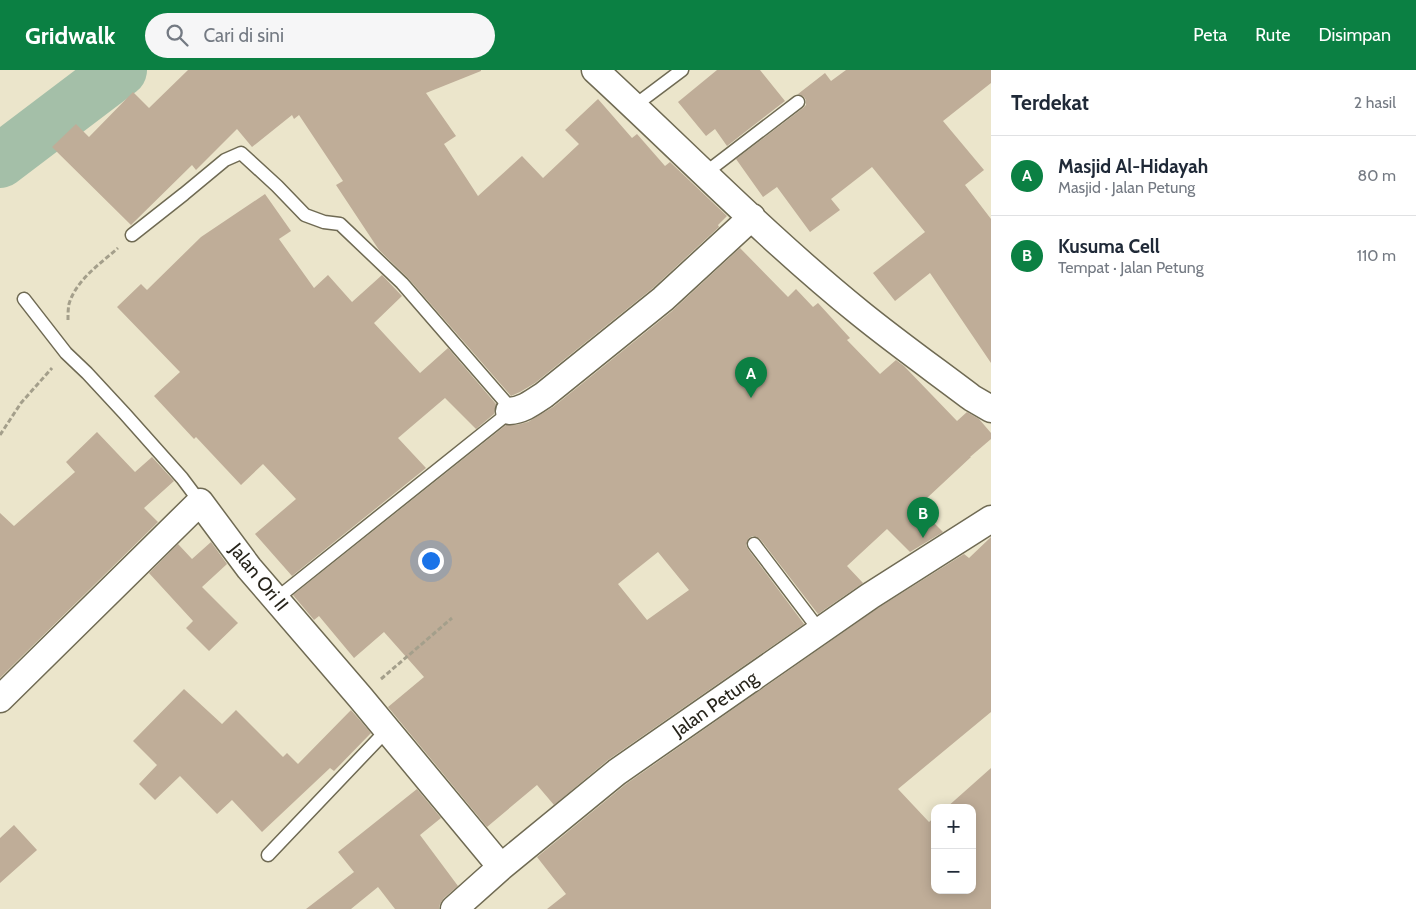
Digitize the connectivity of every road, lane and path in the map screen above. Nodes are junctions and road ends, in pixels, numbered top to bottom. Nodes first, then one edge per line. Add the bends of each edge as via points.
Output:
1 (595, 70) edge
2 (682, 70) edge
3 (798, 102) dead end
4 (634, 106) junction
5 (704, 174) junction
6 (752, 218) junction
7 (132, 235) joint
8 (24, 299) dead end
9 (66, 353) junction
10 (991, 409) edge
11 (509, 411) junction
12 (0, 435) edge
13 (200, 502) junction
14 (991, 519) edge
15 (754, 544) dead end
16 (276, 599) junction
17 (452, 618) dead end
18 (820, 631) junction
19 (360, 697) junction
20 (0, 699) edge
21 (387, 730) junction
22 (268, 855) dead end
23 (501, 866) junction
24 (454, 909) edge

1 - 4 street
2 - 4 lane
3 - 5 lane
4 - 5 street
5 - 6 street
6 - 10 street via 860,313
6 - 11 street via 663,299 544,395 526,407
7 - 9 path via 84,278 75,291 69,305
7 - 11 lane via 225,160 241,153 304,215 340,224 402,283 508,404
8 - 9 lane
9 - 12 path via 21,403
9 - 13 lane via 126,414
11 - 16 lane
13 - 16 street, Jalan Ori II
13 - 20 street
14 - 18 street, Jalan Petung
15 - 18 lane
16 - 19 street, Jalan Ori II
17 - 19 path
18 - 23 street, Jalan Petung via 617,772
19 - 21 street, Jalan Ori II
21 - 22 lane
21 - 23 street, Jalan Ori II
23 - 24 street, Jalan Petung

